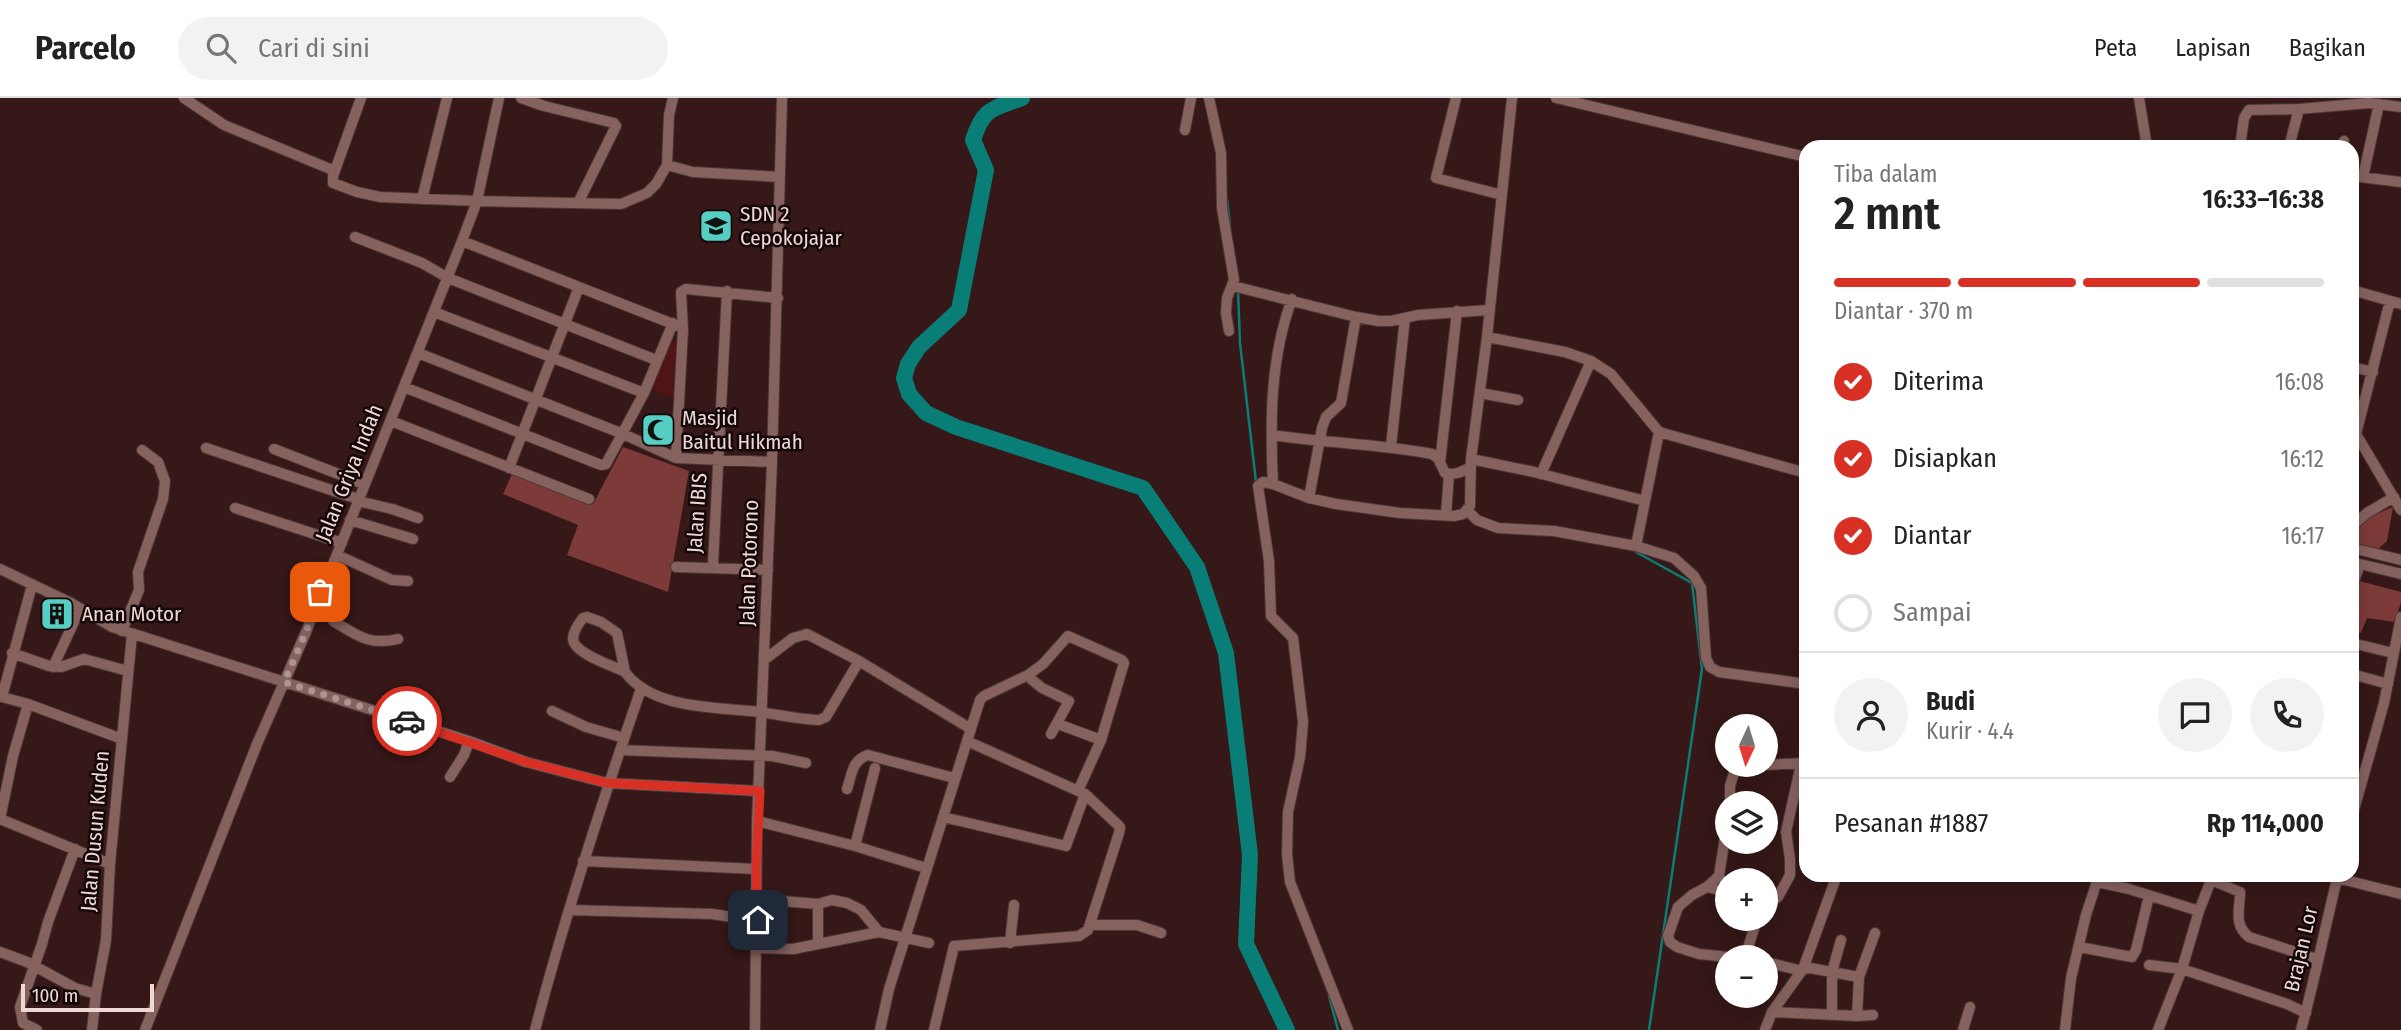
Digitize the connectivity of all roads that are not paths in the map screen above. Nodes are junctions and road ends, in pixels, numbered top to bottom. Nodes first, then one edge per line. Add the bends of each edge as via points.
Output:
1 (184, 98) edge
2 (361, 98) edge
3 (447, 98) edge
4 (499, 98) edge
5 (521, 98) edge
6 (673, 98) edge
7 (782, 98) edge
8 (1191, 98) edge
9 (1209, 98) edge
10 (1456, 98) edge
11 (1513, 98) edge
12 (1556, 98) edge
13 (2139, 98) edge
14 (2379, 104) junction
15 (2401, 107) edge
16 (2299, 109) junction
17 (1185, 130) dead end
18 (2146, 140) edge
19 (2241, 140) edge
20 (2291, 140) edge
21 (1799, 154) edge
22 (667, 165) junction
23 (335, 171) junction
24 (2359, 173) edge
25 (2359, 176) edge
26 (779, 177) junction
27 (2401, 182) edge
28 (1502, 195) junction
29 (422, 199) junction
30 (477, 201) junction
31 (578, 203) junction
32 (355, 237) dead end
33 (462, 241) junction
34 (448, 278) junction
35 (1236, 286) junction
36 (579, 287) junction
37 (727, 291) junction
38 (2359, 292) edge
39 (778, 298) junction
40 (1292, 299) junction
41 (2395, 302) edge
42 (1489, 310) junction
43 (434, 312) junction
44 (1457, 312) junction
45 (1356, 317) junction
46 (1405, 318) junction
47 (565, 324) junction
48 (678, 326) junction
49 (1229, 331) dead end
50 (1487, 338) junction
51 (418, 353) junction
52 (551, 356) junction
53 (656, 360) junction
54 (1591, 361) junction
55 (2359, 369) edge
56 (2373, 372) junction
57 (404, 387) junction
58 (644, 393) junction
59 (1480, 393) junction
60 (535, 399) junction
61 (1518, 400) dead end
62 (2359, 418) edge
63 (391, 421) junction
64 (1659, 432) junction
65 (523, 433) junction
66 (623, 434) junction
67 (1272, 435) junction
68 (1320, 441) junction
69 (2359, 441) edge
70 (1391, 446) junction
71 (206, 448) dead end
72 (274, 449) dead end
73 (142, 450) dead end
74 (676, 458) junction
75 (720, 460) junction
76 (772, 462) junction
77 (1440, 463) junction
78 (1471, 463) junction
79 (509, 468) junction
80 (1799, 471) edge
81 (1449, 474) junction
82 (1541, 474) junction
83 (364, 484) junction
84 (1273, 484) junction
85 (2395, 495) edge
86 (1310, 498) junction
87 (589, 499) dead end
88 (358, 500) junction
89 (1645, 501) junction
90 (235, 508) dead end
91 (1467, 510) junction
92 (2401, 510) edge
93 (1446, 516) junction
94 (418, 518) dead end
95 (350, 520) junction
96 (2359, 520) edge
97 (413, 539) dead end
98 (342, 543) junction
99 (1636, 547) junction
100 (2360, 550) dead end
101 (337, 555) junction
102 (2401, 559) edge
103 (676, 567) dead end
104 (715, 568) junction
105 (2359, 568) edge
106 (0, 569) edge
107 (768, 570) junction
108 (2401, 574) edge
109 (408, 581) dead end
110 (32, 585) junction
111 (320, 592) junction
112 (80, 609) junction
113 (2401, 617) edge
114 (127, 633) junction
115 (2399, 635) edge
116 (398, 639) dead end
117 (2359, 645) edge
118 (12, 653) junction
119 (2393, 653) junction
120 (764, 660) junction
121 (859, 661) junction
122 (53, 667) junction
123 (128, 671) junction
124 (625, 672) junction
125 (2359, 676) edge
126 (1031, 680) dead end
127 (284, 682) junction
128 (1799, 683) edge
129 (2388, 684) junction
130 (641, 689) junction
131 (1, 696) edge
132 (28, 704) junction
133 (552, 711) dead end
134 (761, 713) junction
135 (971, 729) junction
136 (624, 738) junction
137 (122, 739) junction
138 (1101, 740) junction
139 (469, 741) junction
140 (967, 741) junction
141 (620, 750) junction
142 (762, 756) junction
143 (806, 763) dead end
144 (1799, 763) edge
145 (875, 768) dead end
146 (1799, 776) edge
147 (450, 777) dead end
148 (954, 778) junction
149 (2359, 781) edge
150 (607, 783) junction
151 (847, 789) dead end
152 (760, 791) junction
153 (1730, 791) edge
154 (1081, 792) junction
155 (943, 817) junction
156 (0, 819) edge
157 (757, 821) junction
158 (855, 846) junction
159 (75, 849) junction
160 (1723, 854) edge
161 (583, 861) junction
162 (110, 864) junction
163 (926, 868) junction
164 (756, 869) junction
165 (1834, 882) edge
166 (2097, 882) edge
167 (2107, 882) edge
168 (2210, 882) edge
169 (2220, 882) edge
170 (2336, 882) edge
171 (2356, 882) edge
172 (1707, 887) junction
173 (1715, 889) edge
174 (2401, 894) edge
175 (2149, 896) junction
176 (1778, 897) edge
177 (756, 899) junction
178 (818, 904) junction
179 (1014, 905) dead end
180 (569, 910) junction
181 (2199, 911) junction
182 (758, 920) junction
183 (1091, 925) junction
184 (879, 932) junction
185 (1161, 933) dead end
186 (1875, 933) dead end
187 (905, 937) junction
188 (1841, 940) dead end
189 (929, 943) dead end
190 (1010, 943) junction
191 (818, 944) junction
192 (2079, 947) junction
193 (757, 948) junction
194 (0, 952) edge
195 (1715, 955) edge
196 (2317, 959) junction
197 (1778, 965) edge
198 (2149, 965) dead end
199 (34, 968) junction
200 (2182, 969) junction
201 (1802, 970) junction
202 (1832, 972) junction
203 (1859, 977) junction
204 (96, 994) junction
205 (1970, 1007) dead end
206 (1772, 1012) junction
207 (2305, 1013) junction
208 (1832, 1014) junction
209 (1873, 1014) dead end
210 (1857, 1016) junction
211 (757, 1029) edge
212 (37, 1030) edge
213 (92, 1030) edge
214 (145, 1030) edge
215 (535, 1030) edge
216 (880, 1030) edge
217 (934, 1030) edge
218 (1348, 1030) edge
219 (1765, 1030) edge
220 (1963, 1030) edge
221 (2065, 1030) edge
222 (2159, 1030) edge
223 (2301, 1030) edge

1 - 23 street via 224,125
2 - 23 street
3 - 29 street
4 - 30 street, Jalan Griya Indah
5 - 31 street via 616,125
6 - 22 street
7 - 26 street, Jalan Potorono
8 - 17 street
9 - 35 street via 1221,153 1222,208
10 - 28 street via 1437,179
11 - 28 street
12 - 21 street
13 - 18 street
14 - 15 street
14 - 16 street
14 - 24 street
16 - 19 street via 2249,110
16 - 20 street
22 - 26 street via 693,172
22 - 31 street via 656,184 633,200
23 - 29 street via 333,183 348,190
25 - 27 street
26 - 39 street, Jalan Potorono
28 - 42 street
29 - 30 street
30 - 31 street
30 - 33 street, Jalan Griya Indah
32 - 34 street
33 - 34 street, Jalan Griya Indah
33 - 36 street
34 - 43 street, Jalan Griya Indah
34 - 47 street
35 - 40 street
35 - 49 street via 1227,298
36 - 47 street
36 - 48 street
37 - 39 street
37 - 48 street via 682,290
37 - 75 street, Jalan IBIS
38 - 41 street
39 - 76 street, Jalan Potorono
40 - 45 street
40 - 67 street via 1277,354
41 - 56 street
42 - 44 street
42 - 50 street
43 - 51 street, Jalan Griya Indah
43 - 52 street
44 - 46 street
44 - 77 street
45 - 46 street via 1379,321
45 - 68 street via 1340,404 1326,417
46 - 70 street
47 - 52 street
47 - 53 street
48 - 53 street
48 - 74 street
50 - 54 street
50 - 59 street
51 - 57 street, Jalan Griya Indah
51 - 60 street
52 - 58 street
52 - 60 street
53 - 58 street
54 - 64 street via 1611,374
54 - 82 street
55 - 56 street
56 - 62 street
57 - 63 street, Jalan Griya Indah
57 - 65 street
58 - 66 street
59 - 61 street
59 - 78 street
60 - 65 street
60 - 66 street
63 - 79 street
63 - 83 street, Jalan Griya Indah
64 - 80 street
64 - 89 street
65 - 66 street via 601,465 609,461
65 - 79 street
66 - 74 street
67 - 68 street
67 - 84 street
68 - 70 street
68 - 86 street
69 - 85 street
70 - 77 street via 1432,454
71 - 88 street
72 - 83 street
73 - 114 street, Jalan Dusun Kuden via 158,462 165,481 138,572 139,590
74 - 75 street
75 - 76 street
75 - 104 street, Jalan IBIS
76 - 107 street, Jalan Potorono
77 - 81 street
78 - 81 street via 1460,473
78 - 82 street
78 - 91 street via 1472,496
79 - 87 street
81 - 93 street
82 - 89 street
83 - 88 street, Jalan Griya Indah
84 - 86 street
84 - 218 street via 1258,486 1271,616 1293,638 1304,732 1288,812 1290,882
85 - 92 street
85 - 96 street
86 - 93 street
88 - 94 street
88 - 95 street, Jalan Griya Indah
89 - 99 street
90 - 98 street
91 - 93 street
91 - 99 street via 1476,520 1498,528 1554,531
95 - 97 street
95 - 98 street, Jalan Griya Indah
98 - 101 street, Jalan Griya Indah
99 - 128 street via 1674,558 1694,576 1700,588 1710,667
100 - 102 street
101 - 109 street via 392,580
101 - 111 street, Jalan Griya Indah
103 - 104 street
104 - 107 street
105 - 108 street via 2360,564
106 - 110 street
107 - 120 street, Jalan Potorono
110 - 112 street
110 - 118 street
111 - 116 street via 329,616 342,627 372,642
111 - 127 street, Jalan Griya Indah
112 - 114 street
112 - 122 street
113 - 115 street
114 - 123 street, Jalan Dusun Kuden
114 - 127 street
115 - 119 street
117 - 119 street
118 - 122 street
118 - 131 street
119 - 129 street
120 - 121 street via 793,638 807,634
120 - 134 street, Jalan Potorono
121 - 134 street via 825,717
121 - 135 street
122 - 123 street via 84,659
123 - 137 street, Jalan Dusun Kuden
124 - 124 street via 576,646 573,639 583,618 594,618 617,634
124 - 130 street
125 - 129 street
126 - 138 street via 1068,700 1055,729
127 - 139 street
127 - 214 street, Jalan Griya Indah
129 - 149 street via 2373,748
130 - 134 street via 685,705
130 - 136 street
131 - 132 street
132 - 137 street
132 - 156 street
133 - 136 street
134 - 142 street, Jalan Potorono
135 - 138 street via 984,696 1028,675 1069,636 1124,663
135 - 140 street
136 - 141 street
137 - 162 street, Jalan Dusun Kuden
138 - 154 street
139 - 147 street
139 - 150 street
140 - 148 street
140 - 154 street
141 - 142 street
141 - 150 street
142 - 143 street
142 - 152 street, Jalan Potorono
144 - 153 street via 1743,766 1735,770
145 - 158 street
146 - 176 street via 1786,832 1790,875
148 - 151 street via 869,755 854,764
148 - 155 street
150 - 152 street
150 - 161 street
152 - 157 street, Jalan Potorono
154 - 155 street via 1066,846
154 - 183 street via 1120,827
155 - 163 street
156 - 159 street
157 - 158 street
157 - 164 street, Jalan Potorono
158 - 163 street
159 - 162 street
159 - 199 street
160 - 172 street via 1719,876
161 - 164 street
161 - 180 street
162 - 204 street, Jalan Dusun Kuden via 106,940
163 - 187 street
164 - 177 street, Jalan Potorono
165 - 201 street
166 - 192 street
167 - 175 street
168 - 181 street
169 - 196 street via 2240,892 2237,919 2241,930
170 - 196 street, Brajan Lor
171 - 174 street
172 - 173 street
172 - 195 street via 1678,907 1668,932 1670,942 1690,952
175 - 181 street
175 - 192 street via 2132,957
177 - 178 street
177 - 182 street, Jalan Potorono
178 - 184 street via 832,900 854,906
178 - 191 street
179 - 190 street
180 - 182 street via 712,914
180 - 215 street
181 - 200 street
182 - 193 street, Jalan Potorono
183 - 185 street via 1137,925
183 - 190 street via 1079,936
184 - 187 street
184 - 191 street
186 - 203 street
187 - 189 street
187 - 216 street
188 - 202 street
190 - 217 street via 954,946
191 - 193 street
192 - 221 street
193 - 211 street, Jalan Potorono
194 - 199 street
196 - 207 street, Brajan Lor
197 - 201 street
198 - 200 street
199 - 204 street
199 - 212 street via 20,1018
200 - 207 street
200 - 222 street
201 - 202 street
201 - 206 street
202 - 203 street
202 - 208 street
203 - 210 street
204 - 213 street, Jalan Dusun Kuden
205 - 220 street
206 - 208 street
206 - 219 street
207 - 223 street, Brajan Lor
208 - 210 street
209 - 210 street

